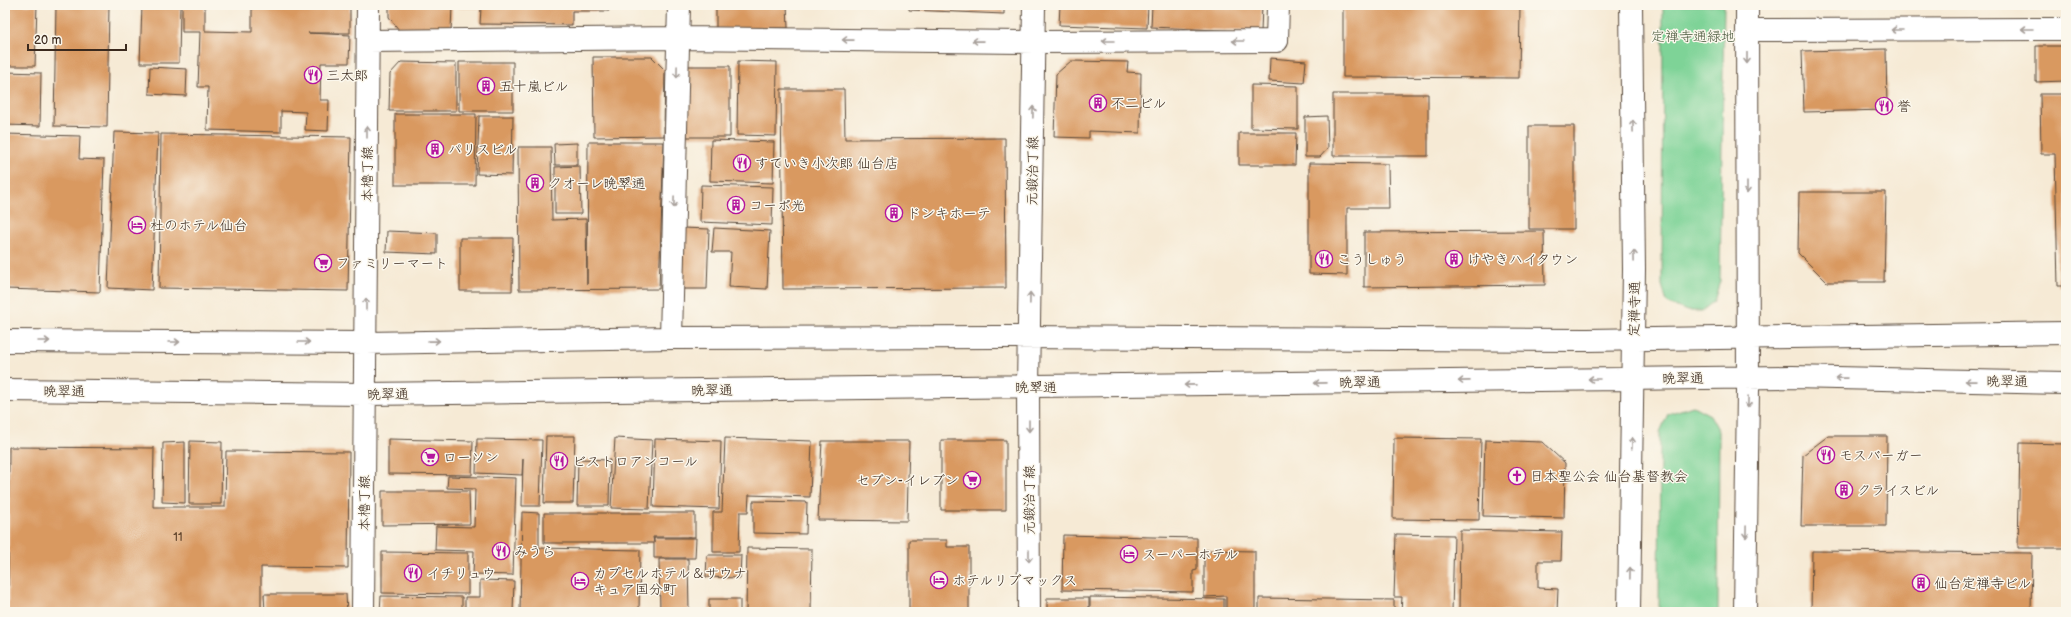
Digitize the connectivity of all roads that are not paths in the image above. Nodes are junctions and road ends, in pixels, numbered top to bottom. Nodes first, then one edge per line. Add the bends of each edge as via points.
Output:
1 (368, 5) edge
2 (679, 5) edge
3 (1034, 5) edge
4 (1278, 5) edge
5 (1631, 5) edge
6 (1747, 5) edge
7 (2066, 29) edge
8 (1747, 30) junction
9 (678, 38) junction
10 (368, 41) junction
11 (1034, 42) junction
12 (2066, 333) edge
13 (1030, 337) junction
14 (671, 338) junction
15 (1747, 338) junction
16 (1634, 340) junction
17 (5, 341) edge
18 (366, 342) junction
19 (1748, 377) junction
20 (1633, 379) junction
21 (2066, 383) edge
22 (1028, 387) junction
23 (5, 390) edge
24 (365, 394) junction
25 (363, 612) edge
26 (1029, 612) edge
27 (1630, 612) edge
28 (1745, 612) edge

1 - 10 street, 本櫓丁線
2 - 9 street
3 - 11 street, 元鍛治丁線
4 -> 11 street via 1277,41
16 -> 5 street, 定禅寺通
6 - 8 street
7 -> 8 street
8 -> 15 street
9 - 10 street
11 -> 9 street
9 -> 14 street
18 -> 10 street, 本櫓丁線
13 -> 11 street, 元鍛治丁線
12 - 15 street
13 - 14 street
13 - 16 street
13 - 22 street, 元鍛治丁線
18 -> 14 street
15 - 16 street
15 - 19 street
16 - 20 street, 定禅寺通
17 -> 18 street
18 - 24 street, 本櫓丁線
19 - 20 street, 晩翠通
21 -> 19 street, 晩翠通
19 -> 28 street
20 -> 22 street, 晩翠通
27 -> 20 street, 定禅寺通
22 - 24 street, 晩翠通
22 -> 26 street, 元鍛治丁線
23 - 24 street, 晩翠通
24 - 25 street, 本櫓丁線

